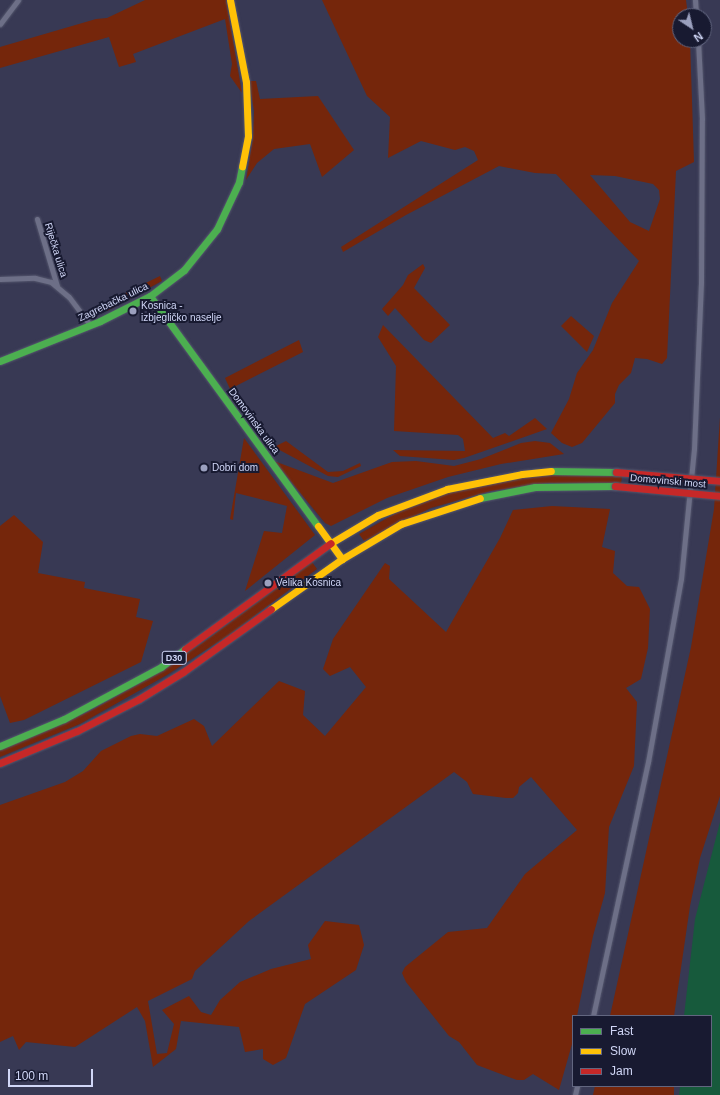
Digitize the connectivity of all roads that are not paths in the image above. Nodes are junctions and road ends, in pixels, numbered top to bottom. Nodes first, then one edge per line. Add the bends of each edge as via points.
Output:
1 (18, 0) edge
2 (230, 0) edge
3 (0, 24) edge
4 (698, 48) edge
5 (37, 219) dead end
6 (0, 279) edge
7 (57, 286) junction
8 (150, 296) junction
9 (90, 325) junction
10 (0, 361) edge
11 (720, 481) edge
12 (720, 496) edge
13 (331, 543) junction
14 (342, 558) junction
15 (0, 746) edge
16 (0, 763) edge
17 (593, 1015) edge

1 - 3 street
2 - 8 main road, Zagrebačka ulica via 248,104 248,136 244,164 232,199 209,240 180,274
4 - 17 street via 702,119 700,284 694,449 680,579 648,762
5 - 7 street, Riječka ulica
6 - 7 street, Riječka ulica via 35,278
7 - 9 street, Riječka ulica via 73,301
8 - 9 main road, Zagrebačka ulica
8 - 13 main road, Domovinska ulica
9 - 10 main road, Zagrebačka ulica
11 - 13 main road, Domovinski most, bridge via 616,472 548,472 489,480 447,489 378,515
12 - 14 main road, Domovinski most, bridge via 615,486 535,487 454,504 402,524
13 - 14 main road, Domovinska ulica
13 - 15 main road, D30 via 161,667 64,719
14 - 16 main road, D30 via 183,672 139,699 77,732

